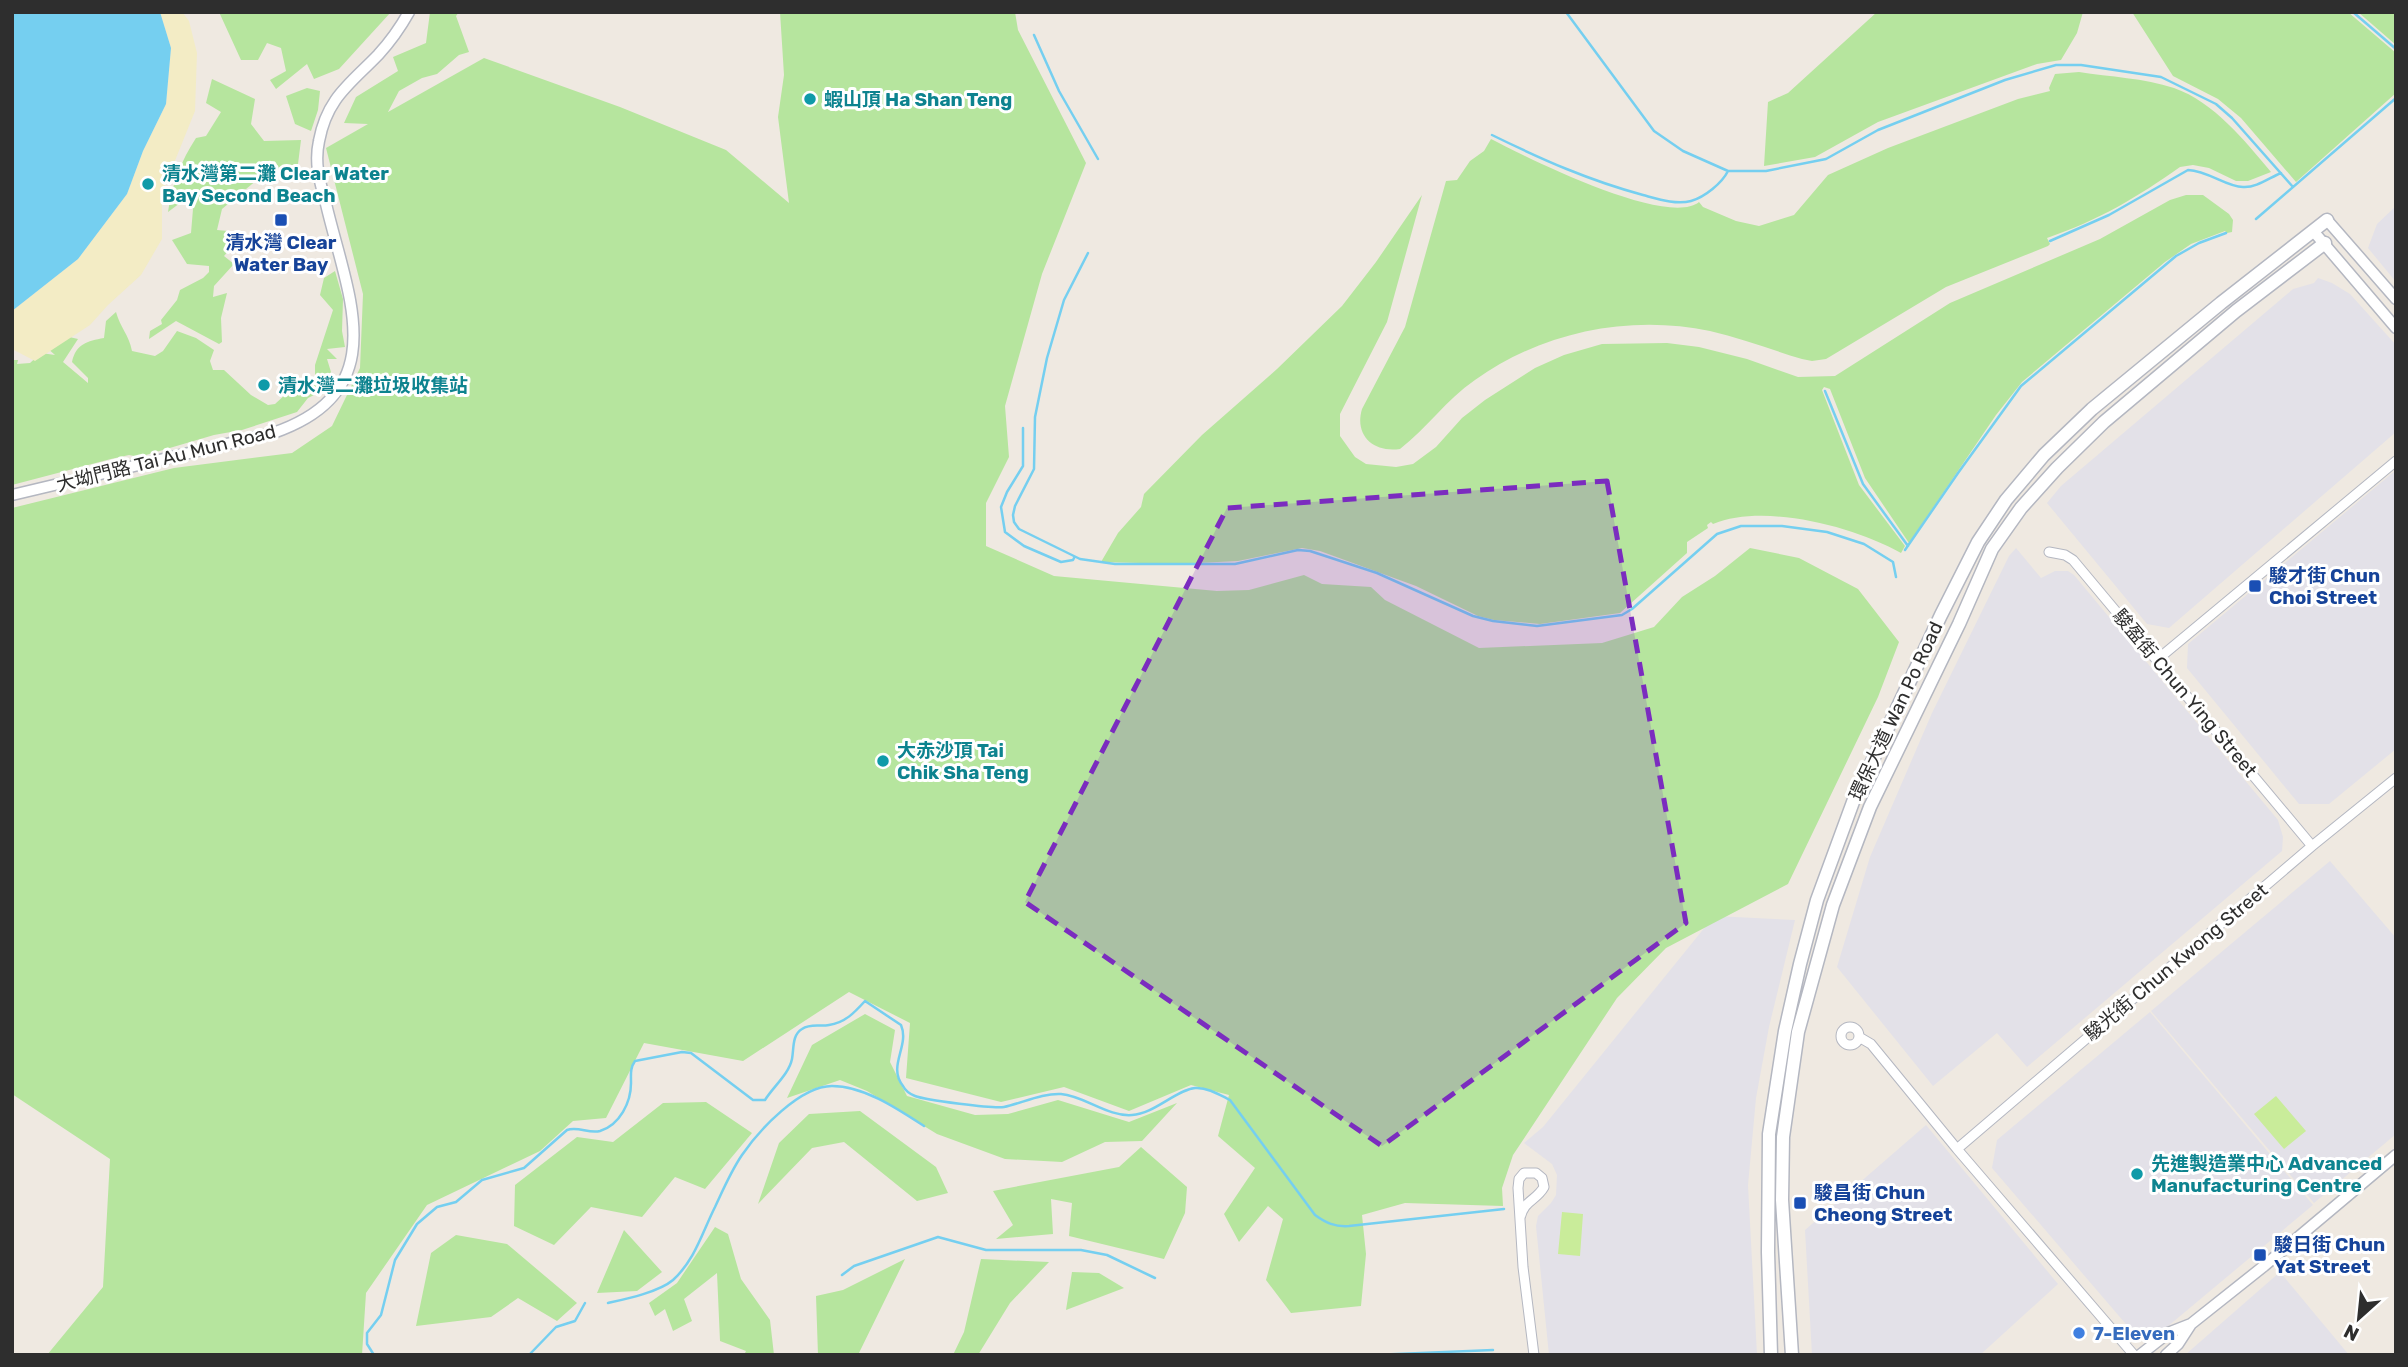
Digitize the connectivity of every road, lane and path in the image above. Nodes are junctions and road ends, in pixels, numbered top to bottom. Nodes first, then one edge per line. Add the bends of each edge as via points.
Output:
1 (409, 12) edge
2 (2327, 220) joint
3 (2314, 232) junction
4 (2325, 243) junction
5 (2396, 299) edge
6 (2396, 328) edge
7 (2396, 461) edge
8 (12, 495) edge
9 (2049, 552) dead end
10 (2158, 659) junction
11 (2396, 778) edge
12 (2312, 846) junction
13 (1859, 1037) dead end
14 (1957, 1149) junction
15 (2396, 1155) edge
16 (1520, 1217) junction
17 (2191, 1324) junction
18 (1534, 1355) edge
19 (1771, 1355) edge
20 (1792, 1355) edge
21 (2134, 1355) edge
22 (2140, 1355) edge
23 (2166, 1355) edge

1 - 8 street, 大坳門路 Tai Au Mun Road via 397,33 337,96 319,141 316,165 353,320 352,355 342,385 320,410 261,437
2 - 3 main road, 環保大道 Wan Po Road
2 - 5 street
3 - 4 street
3 - 19 main road, 環保大道 Wan Po Road via 2092,409 2043,455 1978,542 1941,615 1853,802 1817,900 1800,964 1769,1134
4 - 6 street
4 - 20 main road, 環保大道 Wan Po Road via 2104,422 2021,508 1992,549 1870,807 1833,905 1798,1032 1783,1137 1782,1200
7 - 10 street
9 - 10 street, 駿盈街 Chun Ying Street via 2073,560
10 - 12 street, 駿盈街 Chun Ying Street
11 - 12 street, 駿光街 Chun Kwong Street
12 - 14 street, 駿光街 Chun Kwong Street
13 - 14 street via 1871,1044
14 - 21 street
15 - 17 street
16 - 16 street via 1519,1179 1532,1172 1542,1178 1544,1187 1525,1204
16 - 18 street
17 - 22 street via 2168,1333
17 - 23 street

